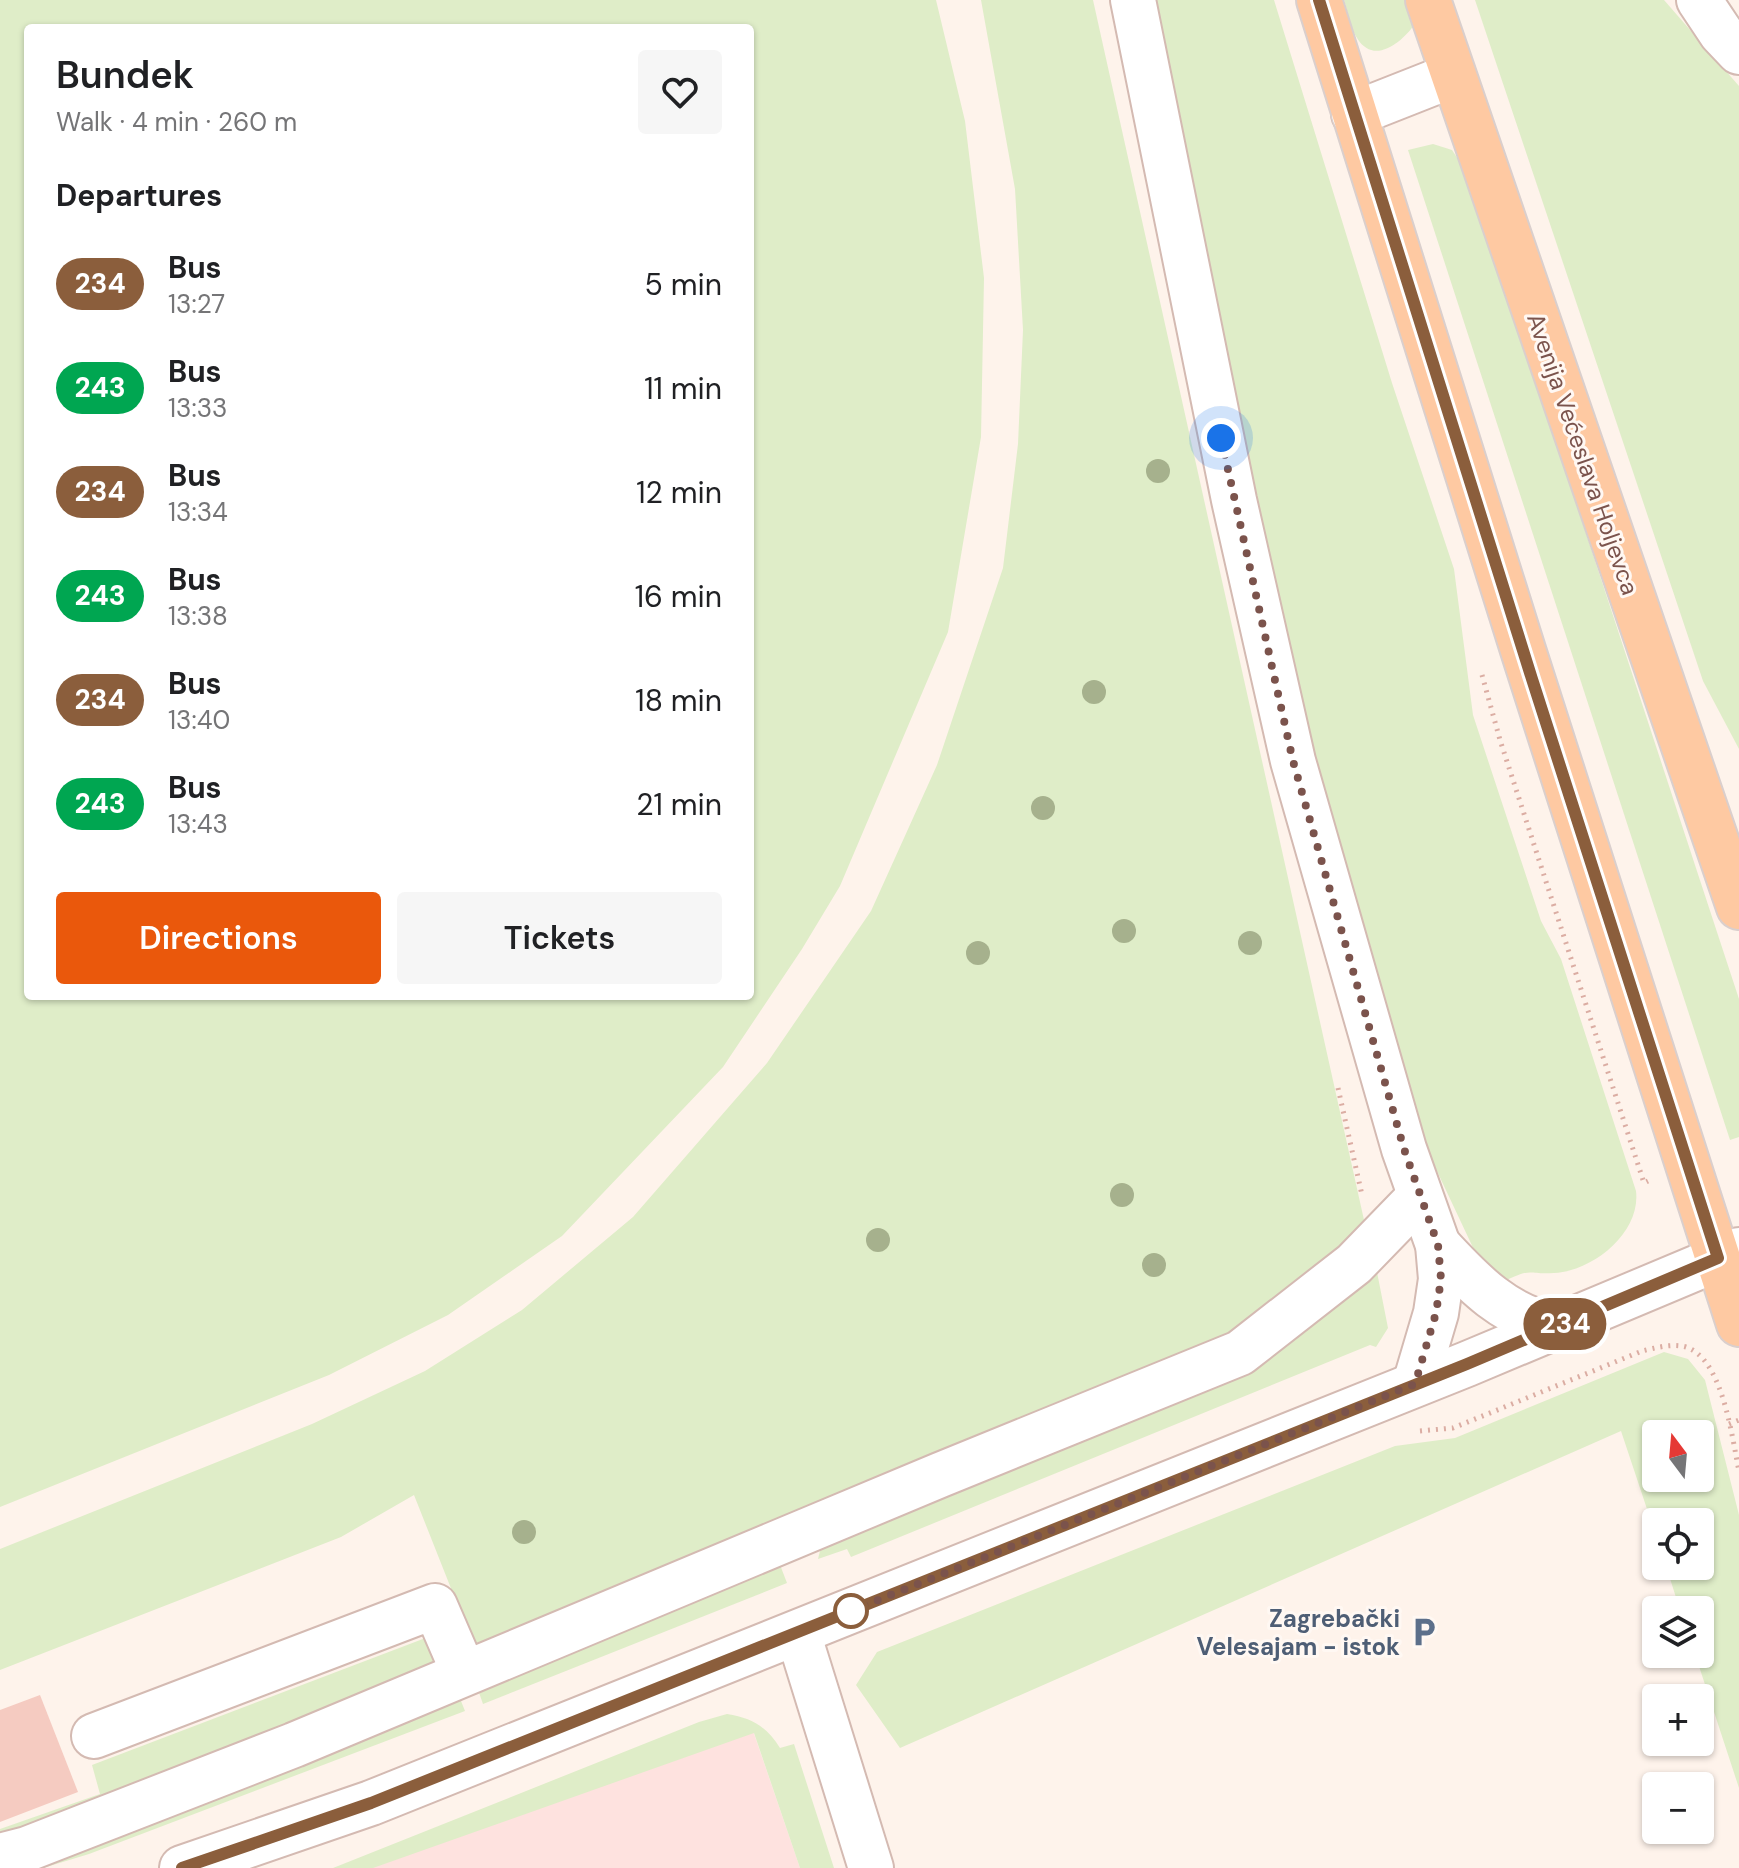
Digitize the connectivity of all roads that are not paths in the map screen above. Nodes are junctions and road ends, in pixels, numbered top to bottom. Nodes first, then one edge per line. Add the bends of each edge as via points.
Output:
1 (1133, 0) edge
2 (1319, 0) edge
3 (1428, 0) edge
4 (1699, 0) edge
5 (1739, 52) edge
6 (1453, 75) junction
7 (1354, 114) junction
8 (1739, 907) edge
9 (1419, 1197) junction
10 (1438, 1245) junction
11 (1729, 1254) edge
12 (1739, 1324) edge
13 (1559, 1327) junction
14 (1415, 1384) junction
15 (798, 1633) junction
16 (464, 1673) junction
17 (94, 1736) dead end
18 (0, 1856) edge
19 (182, 1868) edge
20 (871, 1868) edge

1 - 9 street via 1234,500 1293,761
2 - 7 main road
3 - 6 main road, Avenija Većeslava Holjevca
4 - 5 street
6 - 7 street
6 - 8 main road, Avenija Većeslava Holjevca
7 - 11 main road
9 - 10 street
9 - 16 street via 1354,1264 1240,1353
10 - 13 street via 1504,1306 1534,1323
10 - 14 street via 1436,1313
11 - 12 main road
11 - 13 street
13 - 14 street
14 - 15 street
15 - 19 street via 371,1803
15 - 20 street
16 - 17 street via 435,1606
16 - 18 street via 294,1745

